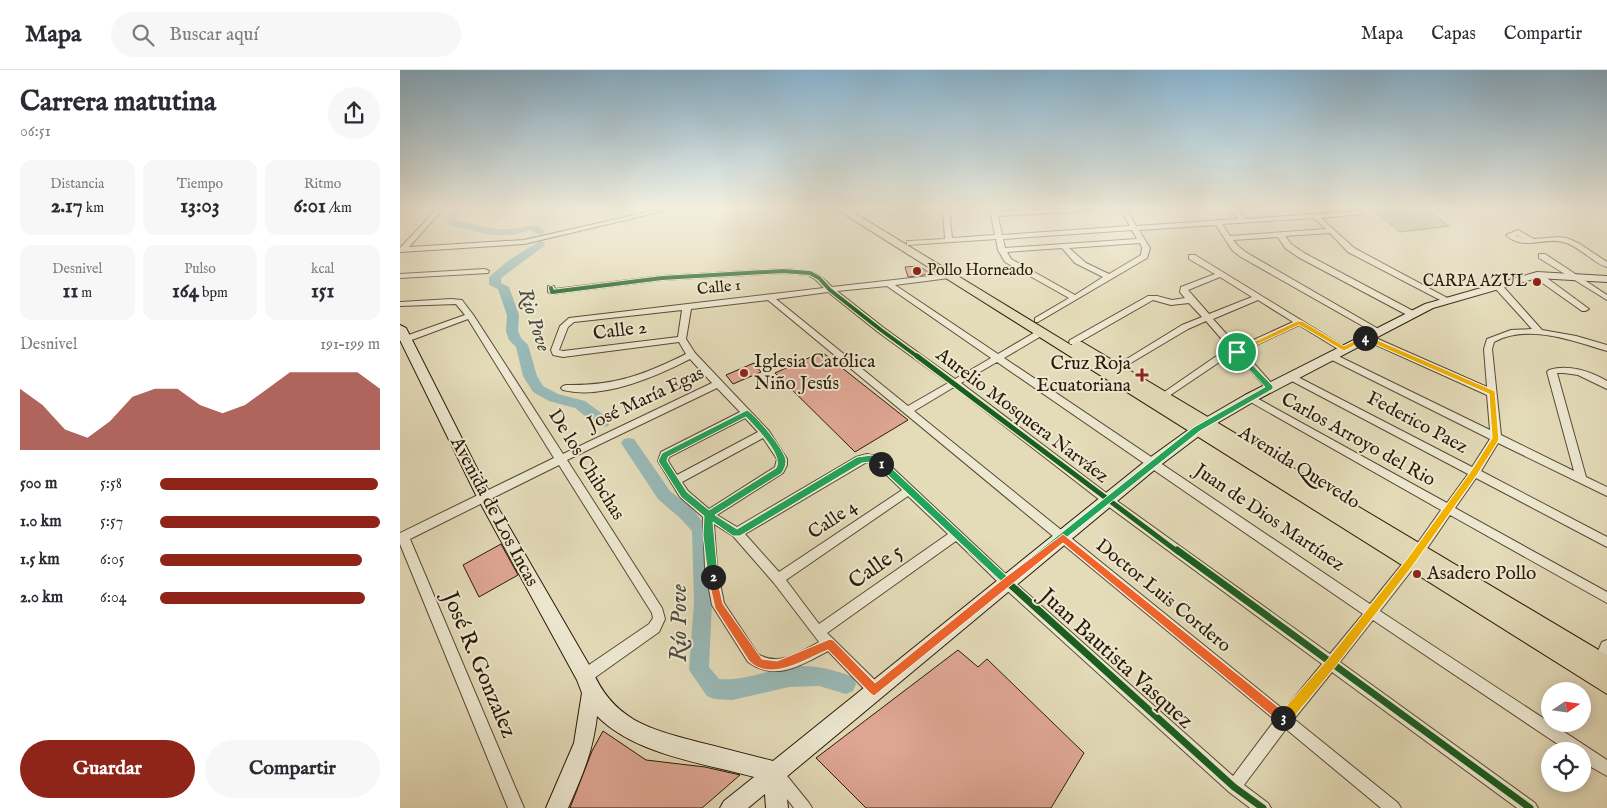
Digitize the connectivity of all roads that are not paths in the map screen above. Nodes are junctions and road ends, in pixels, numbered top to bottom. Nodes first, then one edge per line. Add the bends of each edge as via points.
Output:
1 (502, 243) edge
2 (901, 243) edge
3 (915, 243) edge
4 (1000, 243) edge
5 (1104, 243) edge
6 (1144, 243) edge
7 (1232, 243) edge
8 (1286, 243) edge
9 (1344, 243) edge
10 (1571, 243) edge
11 (910, 244) joint
12 (1063, 246) junction
13 (401, 250) edge
14 (1002, 250) junction
15 (1542, 256) dead end
16 (1192, 257) dead end
17 (1607, 265) edge
18 (485, 271) dead end
19 (954, 274) junction
20 (1221, 274) junction
21 (1537, 275) junction
22 (400, 276) edge
23 (1574, 276) junction
24 (1109, 277) junction
25 (1607, 279) edge
26 (888, 283) junction
27 (1497, 285) junction
28 (551, 288) dead end
29 (830, 290) junction
30 (1073, 297) junction
31 (771, 298) junction
32 (1257, 298) junction
33 (1607, 298) edge
34 (1190, 300) junction
35 (1447, 300) junction
36 (400, 304) edge
37 (687, 306) junction
38 (1585, 309) dead end
39 (1412, 314) junction
40 (470, 316) junction
41 (1206, 318) junction
42 (1038, 320) junction
43 (1300, 322) junction
44 (1378, 331) junction
45 (1040, 333) junction
46 (1540, 333) junction
47 (402, 334) edge
48 (1366, 337) junction
49 (682, 339) junction
50 (1073, 342) junction
51 (1607, 348) edge
52 (1344, 349) junction
53 (1237, 352) junction
54 (563, 354) joint
55 (691, 355) junction
56 (1331, 356) junction
57 (998, 358) junction
58 (1116, 368) junction
59 (1291, 377) junction
60 (719, 383) junction
61 (956, 384) junction
62 (1607, 386) edge
63 (566, 388) dead end
64 (1270, 388) junction
65 (1492, 393) junction
66 (1163, 397) junction
67 (1250, 398) junction
68 (907, 411) junction
69 (747, 413) junction
70 (1202, 426) junction
71 (765, 433) junction
72 (1496, 438) junction
73 (560, 459) junction
74 (1153, 464) junction
75 (1474, 473) junction
76 (675, 481) junction
77 (1588, 483) junction
78 (1607, 483) edge
79 (908, 491) junction
80 (1607, 492) edge
81 (484, 497) junction
82 (1109, 501) junction
83 (1447, 510) junction
84 (708, 514) junction
85 (737, 533) junction
86 (956, 535) junction
87 (402, 538) edge
88 (1063, 538) junction
89 (1607, 542) edge
90 (1414, 556) junction
91 (778, 579) junction
92 (1006, 582) junction
93 (1607, 598) edge
94 (1370, 611) junction
95 (818, 632) junction
96 (830, 644) junction
97 (1605, 658) edge
98 (1332, 662) junction
99 (1607, 684) edge
100 (588, 685) junction
101 (871, 694) junction
102 (1284, 719) junction
103 (1566, 742) edge
104 (1591, 759) edge
105 (1607, 769) edge
106 (774, 772) junction
107 (1234, 787) junction
108 (1248, 802) edge
109 (516, 808) edge
110 (556, 808) edge
111 (731, 808) edge
112 (777, 808) edge
113 (804, 808) edge
114 (1263, 808) edge
115 (1393, 808) edge
116 (1530, 808) edge

1 - 13 street
2 - 19 main road, Avenida Quevedo
3 - 11 street
4 - 14 street
5 - 12 street
6 - 24 street via 1144,256
7 - 44 street via 1244,255
8 - 39 street via 1301,255
9 - 35 street
10 - 17 street
11 - 19 main road, Avenida Quevedo
12 - 14 street
12 - 24 street via 1078,262
14 - 30 street via 1014,265
15 - 23 street
16 - 20 street
18 - 22 street
19 - 26 street, Calle 1
19 - 42 main road, Avenida Quevedo
19 - 45 main road, Avenida Quevedo
20 - 32 street
20 - 34 street via 1184,289
21 - 23 main road
21 - 27 main road
21 - 38 street
23 - 25 main road
23 - 33 street
24 - 30 street
26 - 29 street, Calle 1
26 - 57 street, Juan de Dios Martínez
27 - 35 main road
27 - 46 street
28 - 29 street, Aurelio Mosquera Narváez via 550,292 556,292 662,278 795,271 810,273
29 - 31 street, Calle 1
29 - 61 street, Aurelio Mosquera Narváez
30 - 42 street
31 - 37 street, Calle 1
31 - 68 street, Doctor Luis Cordero
32 - 41 street
32 - 43 street
34 - 41 street
34 - 50 street via 1168,302 1151,298
35 - 39 main road
36 - 40 street, De los Chibchas via 459,302
37 - 49 street
37 - 54 street, Calle 1 via 572,320 564,326 555,350
39 - 44 main road
40 - 47 street
40 - 73 street, De los Chibchas
41 - 53 street
41 - 58 street
42 - 50 main road, Avenida Quevedo
43 - 52 street
43 - 53 street
44 - 48 main road
45 - 57 street
45 - 70 main road, Avenida Quevedo
46 - 51 street
46 - 65 street via 1518,331 1490,341
47 - 81 main road, Avenida de Los Incas
48 - 52 main road
48 - 65 street
49 - 54 street, Calle 2
49 - 55 street
50 - 58 main road, Avenida Quevedo
52 - 56 main road
53 - 64 street
53 - 66 street via 1218,360
55 - 60 street
55 - 63 street via 624,384 588,389
56 - 59 main road
56 - 72 street
57 - 61 street
57 - 74 street, Juan de Dios Martínez
58 - 66 main road, Avenida Quevedo
59 - 64 main road
59 - 75 street, Federico Paez
60 - 69 street
60 - 73 street, José María Egas
61 - 68 street
61 - 82 street, Aurelio Mosquera Narváez
62 - 77 street via 1594,377 1560,369 1552,375
64 - 67 main road
65 - 72 street
66 - 70 main road, Avenida Quevedo
67 - 70 main road
67 - 83 street, Carlos Arroyo del Rio
68 - 88 street, Doctor Luis Cordero
69 - 71 street
69 - 76 street via 665,455 662,461
70 - 74 main road
70 - 90 main road, Avenida Quevedo
71 - 76 street
71 - 84 street via 782,459 779,470
72 - 75 street
72 - 77 street
73 - 81 street, José María Egas
73 - 100 street, De los Chibchas via 658,612 659,619 654,628
74 - 82 main road
74 - 94 street, Juan de Dios Martínez
75 - 83 street
75 - 89 street, Federico Paez
76 - 84 street via 684,494
77 - 78 street
77 - 80 street
79 - 85 street, Juan Bautista Vasquez via 877,460 867,458
79 - 86 street, Juan Bautista Vasquez
79 - 91 street, Calle 4
81 - 87 street, José María Egas
81 - 100 main road, Avenida de Los Incas
82 - 88 main road
82 - 98 street, Aurelio Mosquera Narváez
83 - 90 street
83 - 93 street, Carlos Arroyo del Rio
84 - 85 street
84 - 96 street via 711,568 718,605 753,658 759,664 777,666
85 - 91 street
86 - 92 street, Juan Bautista Vasquez
86 - 95 street, Calle 5
87 - 109 street, José R. Gonzalez
88 - 92 main road
88 - 102 street, Doctor Luis Cordero
90 - 94 street
90 - 97 main road, Avenida Quevedo
90 - 99 main road, Avenida Quevedo
91 - 95 street
92 - 101 main road
92 - 107 street, Juan Bautista Vasquez
94 - 98 street
94 - 103 street, Juan de Dios Martínez
95 - 96 street
96 - 101 street
98 - 102 street
98 - 116 street, Aurelio Mosquera Narváez
100 - 106 main road, Avenida de Los Incas via 612,718 636,733
100 - 110 main road via 588,720 579,757
101 - 106 main road
102 - 107 street
102 - 115 street, Doctor Luis Cordero
104 - 105 street, Juan de Dios Martínez
106 - 111 main road
106 - 112 main road
106 - 113 street
107 - 108 street, Juan Bautista Vasquez
108 - 114 street, Juan Bautista Vasquez

